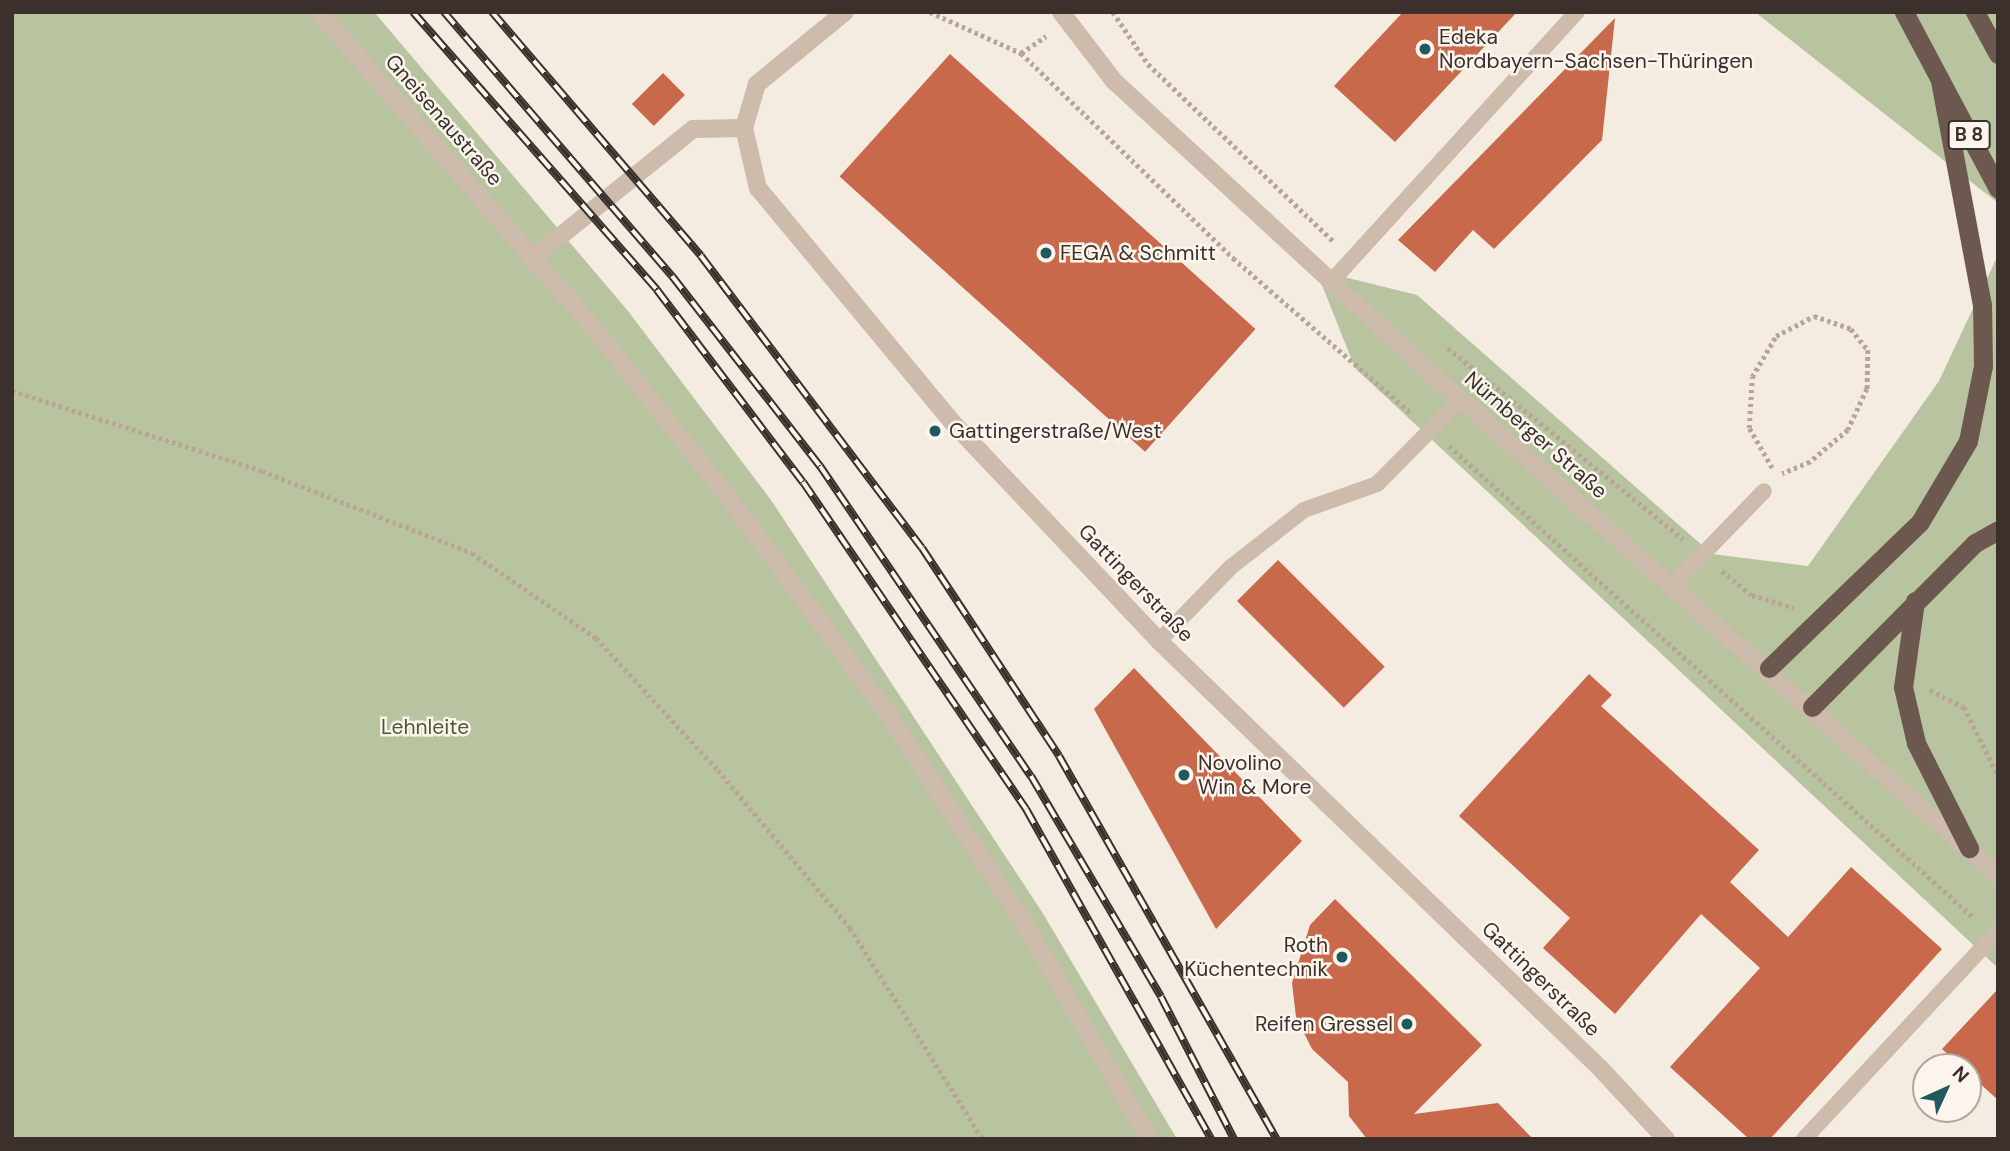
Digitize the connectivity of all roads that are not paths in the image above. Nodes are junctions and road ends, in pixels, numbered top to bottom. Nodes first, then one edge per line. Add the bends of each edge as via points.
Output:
1 (319, 12) edge
2 (845, 12) edge
3 (1061, 12) edge
4 (1577, 12) edge
5 (1904, 12) edge
6 (1975, 12) edge
7 (1998, 54) edge
8 (1940, 80) junction
9 (744, 128) junction
10 (1998, 189) edge
11 (532, 259) junction
12 (1331, 282) junction
13 (1460, 400) junction
14 (1764, 491) dead end
15 (1998, 530) edge
16 (1674, 584) junction
17 (1915, 601) junction
18 (1159, 641) junction
19 (1769, 668) junction
20 (1812, 706) junction
21 (1969, 848) junction
22 (1998, 876) edge
23 (1996, 933) edge
24 (1149, 1139) edge
25 (1666, 1139) edge
26 (1804, 1139) edge

1 - 11 street, Gneisenaustraße
2 - 9 street, Gattingerstraße via 757,84
3 - 12 street, Nürnberger Straße via 1114,81
4 - 12 lane
5 - 8 highway, B 8
6 - 7 highway
8 - 10 highway, B 8
8 - 19 highway via 1982,304 1983,366 1968,441 1920,522
9 - 11 street via 693,129
9 - 18 street, Gattingerstraße via 758,188 953,423
11 - 24 street, Gneisenaustraße via 737,510 889,716 1024,923
12 - 13 street, Nürnberger Straße
13 - 16 street, Nürnberger Straße
13 - 18 lane via 1377,484 1304,510 1231,567
14 - 16 lane
15 - 17 highway via 1975,543
16 - 19 street, Nürnberger Straße
17 - 20 highway
17 - 21 highway via 1903,687 1916,743
18 - 25 street, Gattingerstraße via 1600,1068
19 - 20 street, Nürnberger Straße
20 - 21 street, Nürnberger Straße
21 - 22 street, Nürnberger Straße
23 - 26 lane

